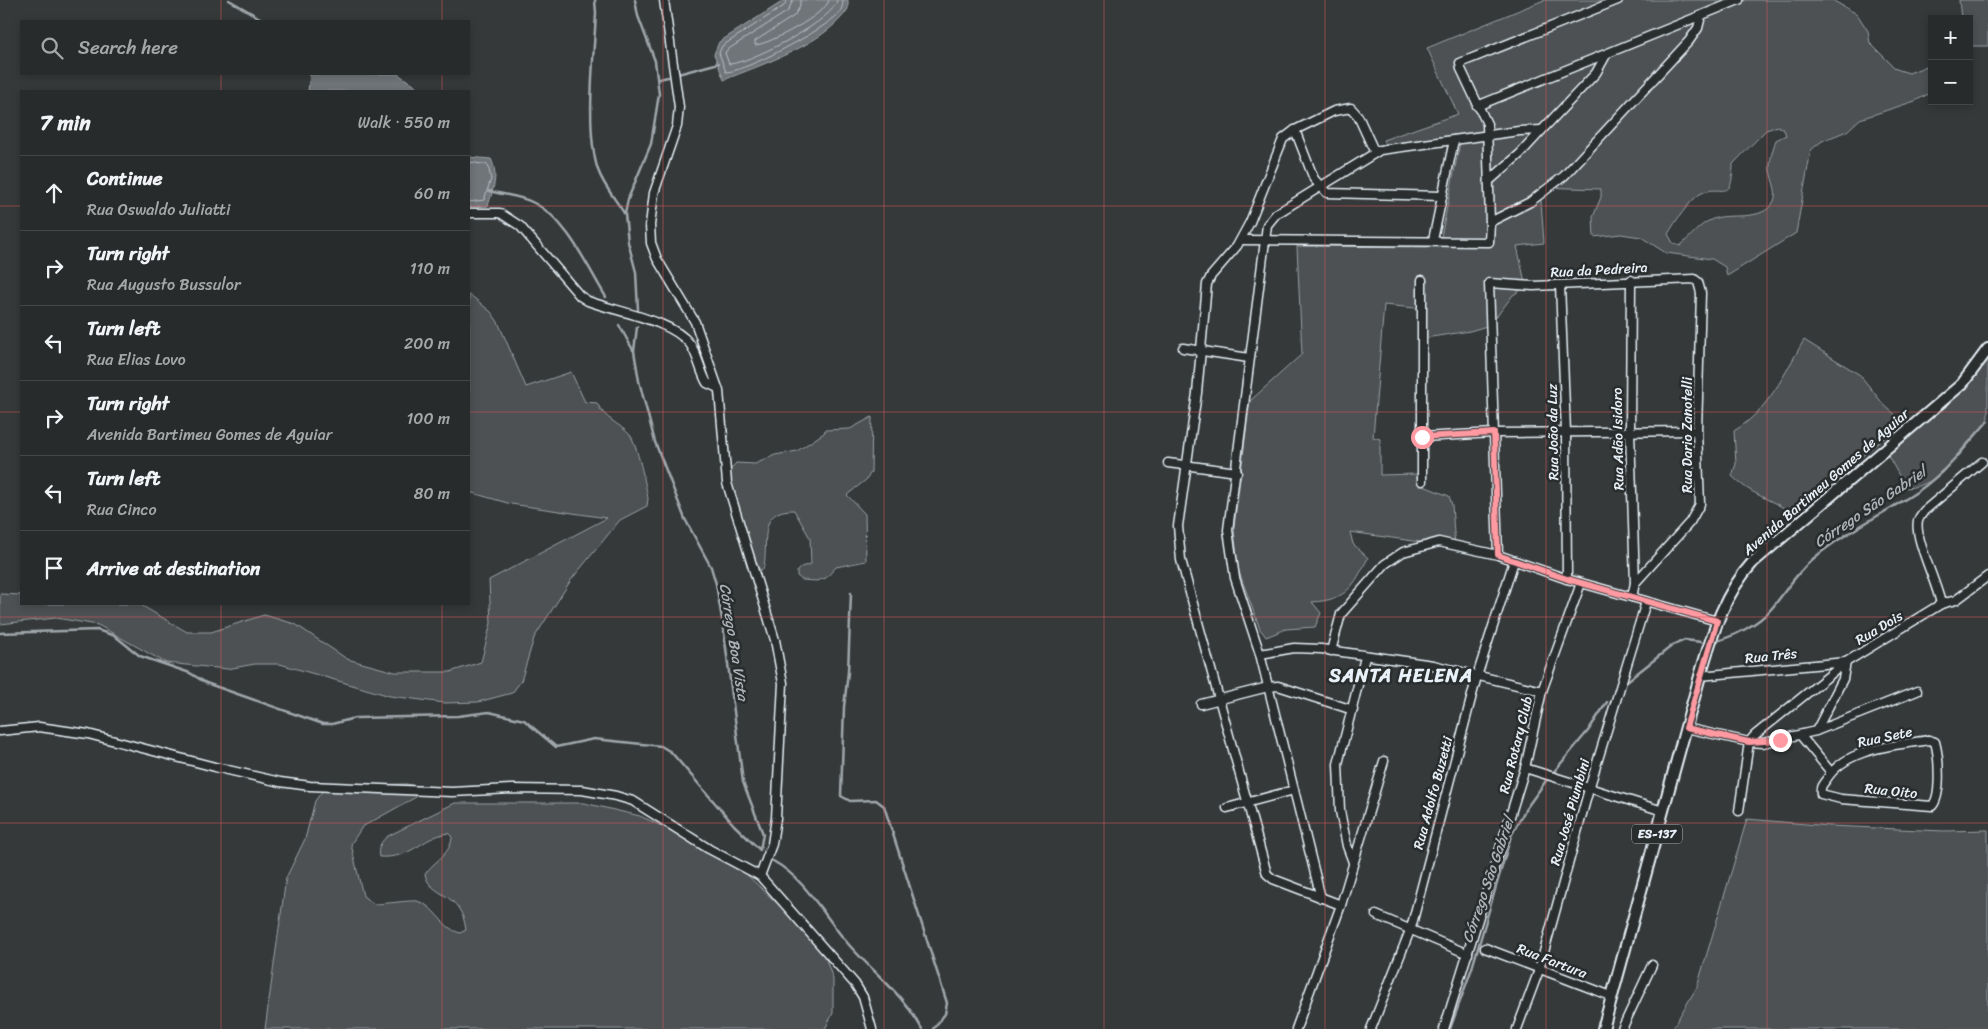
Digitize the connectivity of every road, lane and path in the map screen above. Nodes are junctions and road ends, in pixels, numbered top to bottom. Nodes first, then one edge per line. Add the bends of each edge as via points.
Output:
1 (664, 0) edge
2 (1618, 0) edge
3 (1739, 0) edge
4 (1701, 16) junction
5 (1606, 55) junction
6 (1478, 106) junction
7 (1295, 130) junction
8 (1542, 130) junction
9 (1488, 135) junction
10 (1454, 140) junction
11 (1375, 153) junction
12 (1489, 181) junction
13 (1320, 187) junction
14 (1442, 196) junction
15 (470, 213) edge
16 (1250, 222) junction
17 (1490, 222) junction
18 (1267, 225) junction
19 (1241, 240) junction
20 (1264, 240) junction
21 (1433, 240) junction
22 (1422, 280) dead end
23 (1630, 280) junction
24 (1560, 284) junction
25 (1701, 293) joint
26 (1183, 348) dead end
27 (1988, 349) edge
28 (1202, 350) junction
29 (1249, 358) junction
30 (718, 388) junction
31 (1697, 431) junction
32 (1566, 432) junction
33 (1630, 432) junction
34 (1494, 433) junction
35 (1422, 437) junction
36 (1982, 462) dead end
37 (1168, 463) dead end
38 (1187, 465) junction
39 (1237, 472) junction
40 (1422, 481) dead end
41 (1498, 555) junction
42 (1514, 561) junction
43 (1988, 576) edge
44 (1567, 579) junction
45 (1581, 583) junction
46 (1635, 583) junction
47 (1632, 597) junction
48 (1646, 602) junction
49 (1941, 604) junction
50 (1714, 629) junction
51 (1331, 651) junction
52 (1260, 654) junction
53 (1365, 657) junction
54 (1846, 662) junction
55 (1477, 676) junction
56 (1700, 676) junction
57 (1268, 687) junction
58 (1542, 690) junction
59 (1917, 691) dead end
60 (1220, 699) junction
61 (1201, 704) dead end
62 (1353, 710) junction
63 (1686, 728) junction
64 (0, 731) edge
65 (1816, 731) junction
66 (1801, 736) junction
67 (1929, 740) joint
68 (1749, 742) junction
69 (1384, 761) dead end
70 (1525, 768) junction
71 (1830, 771) junction
72 (1589, 788) junction
73 (1294, 790) junction
74 (1248, 802) junction
75 (1227, 808) dead end
76 (1663, 811) junction
77 (1739, 811) dead end
78 (1352, 862) junction
79 (760, 876) junction
80 (1320, 898) junction
81 (1341, 905) junction
82 (1376, 915) dead end
83 (1411, 928) junction
84 (1485, 948) dead end
85 (1468, 954) junction
86 (1652, 965) dead end
87 (1539, 970) junction
88 (1611, 996) junction
89 (872, 1029) edge
90 (1296, 1029) edge
91 (1371, 1029) edge
92 (1444, 1029) edge
93 (1517, 1029) edge
94 (1603, 1029) edge
95 (1622, 1029) edge

1 - 30 street via 679,108 677,126 654,193 651,243 657,259 695,322
2 - 6 street via 1460,63
3 - 4 street
4 - 5 street
4 - 17 street via 1689,41 1564,176 1530,202
5 - 6 street
5 - 8 street via 1596,73
6 - 9 street via 1487,124
7 - 11 street via 1334,111 1351,108
7 - 13 street
7 - 16 street via 1283,139 1277,150
8 - 9 street
8 - 12 street
9 - 10 street
9 - 12 street
10 - 11 street via 1388,148
10 - 14 street
11 - 13 street
12 - 17 street
13 - 14 street via 1333,194
13 - 18 street via 1276,214
14 - 21 street
15 - 30 street via 500,213 520,226 580,296 588,301 675,330 692,346 707,383
16 - 18 street
16 - 19 street
17 - 21 street via 1489,242
18 - 20 street
19 - 20 street
19 - 28 street via 1207,284
20 - 21 street
20 - 29 street
22 - 35 street
23 - 24 street, Rua da Pedreira
23 - 25 street, Rua da Pedreira via 1694,279
23 - 33 street, Rua Adão Isidoro
24 - 32 street, Rua João da Luz
24 - 34 street, Rua da Pedreira via 1489,283
25 - 31 street, Rua Dario Zanotelli
26 - 28 street
27 - 50 main road, Avenida Bartimeu Gomes de Aguiar / ES-137 via 1962,384 1754,562 1734,586
28 - 29 street
28 - 38 street
29 - 39 street
30 - 79 street via 727,483 775,640 782,683 776,818 772,844
31 - 33 street
31 - 46 street, Rua Dario Zanotelli via 1700,504 1697,512
32 - 33 street
32 - 34 street
32 - 44 street, Rua João da Luz
33 - 46 street, Rua Adão Isidoro
34 - 35 street
34 - 41 street
35 - 40 street
36 - 49 street via 1918,518 1918,530
37 - 38 street
38 - 39 street
38 - 60 street via 1178,526 1179,545
39 - 52 street via 1228,522 1230,553
41 - 42 street
41 - 51 street via 1447,543 1424,546 1394,556 1341,614
42 - 44 street
42 - 55 street, Rua Adolfo Buzetti
43 - 49 street, Rua Dois via 1963,596
44 - 45 street
45 - 47 street
45 - 58 street, Rua Rotary Club
46 - 47 street, Rua Adão Isidoro
47 - 48 street
48 - 50 street
48 - 72 street, Rua José Piumbini
49 - 54 street, Rua Dois
50 - 56 main road, Avenida Bartimeu Gomes de Aguiar / ES-137
51 - 52 street via 1294,648
51 - 53 street
52 - 57 street
53 - 55 street
53 - 62 street
54 - 56 street, Rua Três
54 - 65 street via 1842,679
54 - 68 street, Rua Dois
55 - 58 street
55 - 83 street, Rua Adolfo Buzetti
56 - 63 main road, Avenida Bartimeu Gomes de Aguiar / ES-137
57 - 60 street
57 - 62 street via 1289,688
57 - 73 street
58 - 70 street, Rua Rotary Club
59 - 65 street
60 - 61 street
60 - 74 street
62 - 78 street via 1342,745 1338,777 1340,811
63 - 68 street
63 - 76 main road, Avenida Bartimeu Gomes de Aguiar / ES-137
64 - 79 street via 39,727 88,734 215,767 310,786 452,792 511,789 600,792 633,801 709,849
65 - 66 street
66 - 68 street via 1764,743
66 - 71 street
67 - 71 street, Rua Sete via 1867,751
67 - 71 street, Rua Oito via 1935,742 1938,756 1938,796 1932,806 1829,797 1821,794 1820,790
68 - 77 street
69 - 78 street
70 - 72 street
70 - 85 street, Rua Rotary Club
72 - 76 street
72 - 87 street, Rua José Piumbini
73 - 74 street
73 - 80 street
74 - 75 street
74 - 80 street via 1267,874
76 - 88 main road, Avenida Bartimeu Gomes de Aguiar / ES-137
78 - 81 street
79 - 89 street via 855,984 863,997
80 - 81 street
81 - 90 street
82 - 83 street
83 - 85 street
83 - 91 street, Rua Adolfo Buzetti
84 - 87 street, Rua Fartura
85 - 92 street, Rua Rotary Club
86 - 95 street
87 - 88 street, Rua Fartura
87 - 93 street, Rua José Piumbini
88 - 94 main road, Avenida Bartimeu Gomes de Aguiar / ES-137

